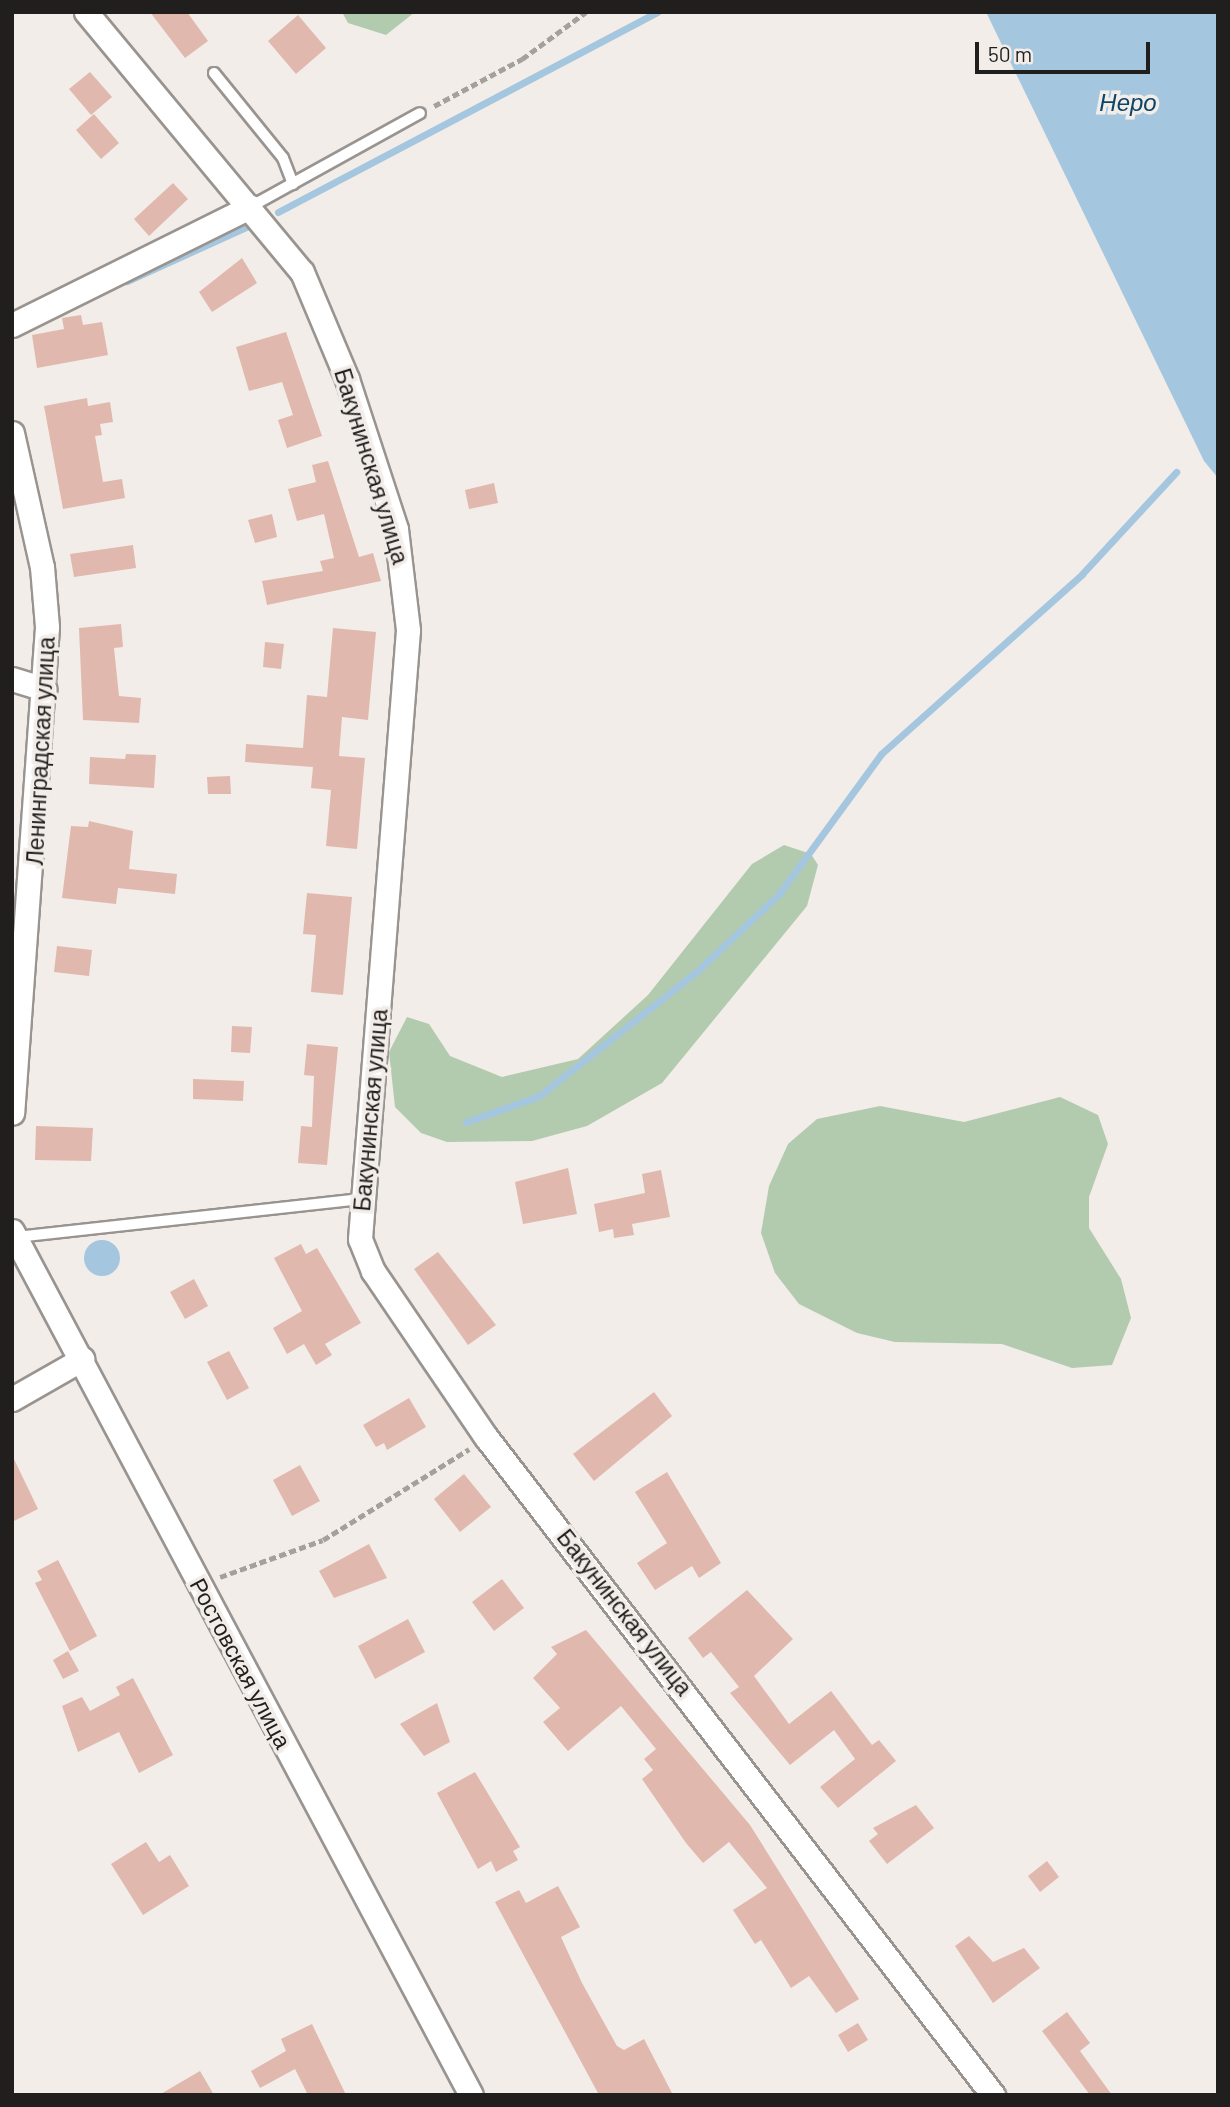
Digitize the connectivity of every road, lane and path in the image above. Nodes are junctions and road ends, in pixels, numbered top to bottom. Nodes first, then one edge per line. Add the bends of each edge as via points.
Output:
1 (86, 12) edge
2 (586, 12) edge
3 (214, 73) dead end
4 (420, 113) joint
5 (293, 184) junction
6 (250, 207) junction
7 (12, 325) edge
8 (12, 432) edge
9 (12, 679) edge
10 (44, 689) junction
11 (12, 1113) edge
12 (363, 1199) junction
13 (15, 1234) edge
14 (82, 1359) junction
15 (12, 1399) edge
16 (486, 1437) junction
17 (200, 1584) junction
18 (471, 2095) edge
19 (993, 2095) edge

1 - 6 street, Бакунинская улица
2 - 4 path via 522,59
3 - 5 lane via 283,158
4 - 5 lane
5 - 6 lane
6 - 7 street
6 - 12 street, Бакунинская улица via 302,272 347,379 396,529 408,594
8 - 10 street, Ленинградская улица via 42,567
9 - 10 street
10 - 11 street, Ленинградская улица
12 - 13 lane
12 - 16 street, Бакунинская улица via 360,1239 373,1271
13 - 14 street, Ростовская улица
14 - 15 street
14 - 17 street, Ростовская улица
16 - 17 path via 323,1540
16 - 19 street, Бакунинская улица
17 - 18 street, Ростовская улица

